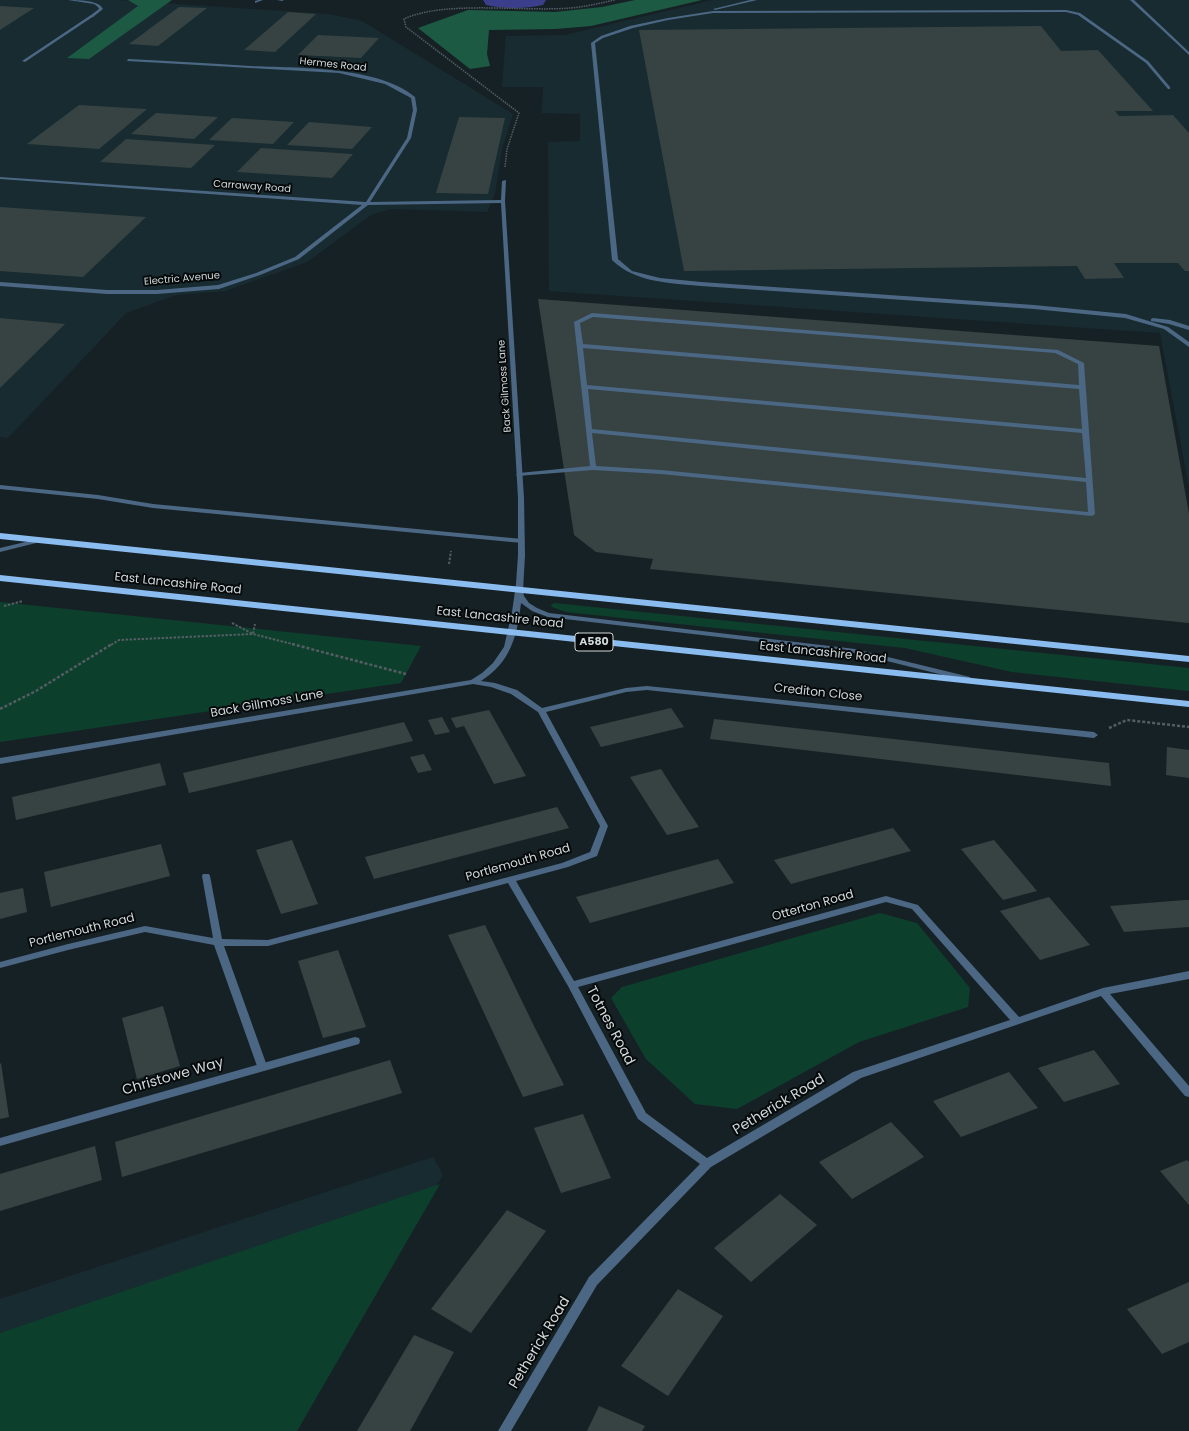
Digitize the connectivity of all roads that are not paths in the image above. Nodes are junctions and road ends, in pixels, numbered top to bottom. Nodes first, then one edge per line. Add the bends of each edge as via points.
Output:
1 (70, 0) edge
2 (261, 0) edge
3 (755, 0) edge
4 (1132, 0) edge
5 (256, 2) dead end
6 (683, 16) junction
7 (1189, 54) edge
8 (128, 60) dead end
9 (24, 61) dead end
10 (1169, 88) dead end
11 (0, 178) edge
12 (504, 181) road end
13 (503, 201) junction
14 (367, 204) junction
15 (0, 284) edge
16 (1126, 316) junction
17 (1189, 328) edge
18 (1189, 345) edge
19 (580, 346) junction
20 (584, 387) junction
21 (1082, 387) junction
22 (589, 431) junction
23 (1085, 431) junction
24 (593, 468) junction
25 (520, 475) junction
26 (1090, 480) junction
27 (0, 487) edge
28 (0, 536) edge
29 (43, 540) junction
30 (522, 541) junction
31 (0, 550) edge
32 (0, 578) edge
33 (519, 590) junction
34 (511, 632) junction
35 (1189, 659) edge
36 (473, 682) junction
37 (982, 682) junction
38 (1189, 704) edge
39 (541, 711) junction
40 (1094, 734) road end
41 (0, 761) edge
42 (206, 876) dead end
43 (511, 880) junction
44 (218, 942) junction
45 (0, 966) edge
46 (1189, 975) edge
47 (572, 985) junction
48 (1103, 992) junction
49 (1016, 1020) junction
50 (355, 1041) dead end
51 (262, 1066) junction
52 (1189, 1093) edge
53 (0, 1142) edge
54 (707, 1164) junction
55 (504, 1431) edge

1 - 9 street via 95,3 101,9
2 - 5 street
3 - 6 street
4 - 7 street
6 - 10 street via 713,12 1066,11 1079,14 1147,62
6 - 16 street via 620,30 599,37 593,43 615,260 630,272 660,280 687,283 1034,307
8 - 14 street, Hermes Road via 339,72 372,78 396,86 413,97 415,110 409,138
11 - 14 street, Carraway Road
12 - 13 street, Back Gilmoss Lane
13 - 14 street, Carraway Road
13 - 25 street, Back Gilmoss Lane
14 - 15 street, Electric Avenue via 297,258 219,286 158,292 106,292
16 - 17 street via 1170,322
16 - 18 street via 1166,328
19 - 20 street
19 - 21 street
19 - 21 street via 577,322 592,315 1048,350 1081,362
20 - 22 street
20 - 23 street
21 - 23 street
22 - 24 street
22 - 26 street
23 - 26 street
24 - 25 street
24 - 26 street via 1092,514
25 - 30 street, Back Gilmoss Lane
27 - 30 street via 98,497 153,506
28 - 29 highway
29 - 31 street
29 - 33 highway
30 - 33 street, Back Gilmoss Lane
32 - 34 highway, East Lancashire Road / A580
33 - 34 street, Back Gilmoss Lane
33 - 35 highway
33 - 37 street via 523,601 529,607 548,615 855,651
34 - 36 street, Back Gillmoss Lane via 500,660 489,672
34 - 37 highway, East Lancashire Road / A580
36 - 39 street, Portlemouth Road via 514,692
36 - 41 street, Back Gillmoss Lane
37 - 38 highway, East Lancashire Road / A580
39 - 40 street, Crediton Close via 626,690 647,688
39 - 43 street, Portlemouth Road via 604,826 594,854
42 - 44 street
43 - 44 street, Portlemouth Road via 268,943
43 - 47 street, Totnes Road
44 - 45 street, Portlemouth Road via 145,929
44 - 51 street
46 - 48 street, Petherick Road
47 - 49 street, Otterton Road via 886,899 915,907
47 - 54 street, Totnes Road via 642,1116
48 - 49 street, Petherick Road
48 - 52 street
49 - 54 street, Petherick Road via 857,1075
50 - 51 street, Christowe Way
51 - 53 street, Christowe Way
54 - 55 street, Petherick Road via 593,1281

